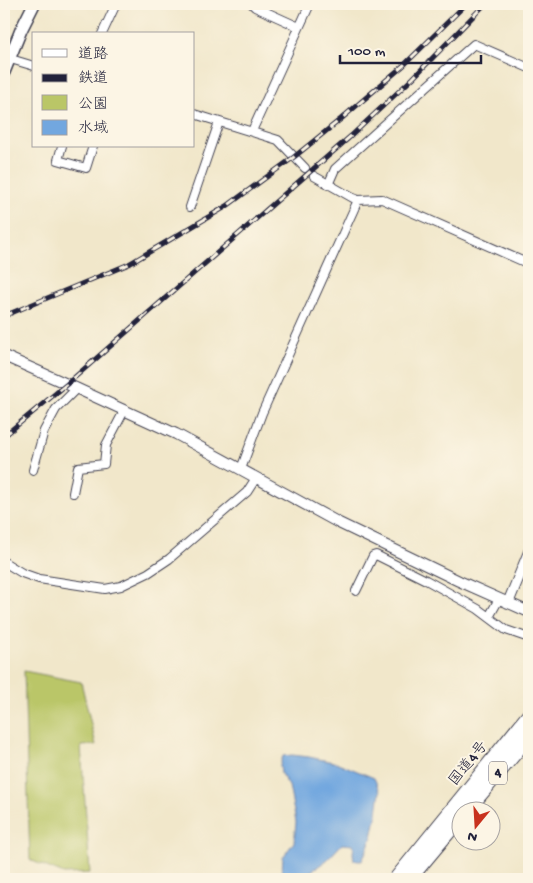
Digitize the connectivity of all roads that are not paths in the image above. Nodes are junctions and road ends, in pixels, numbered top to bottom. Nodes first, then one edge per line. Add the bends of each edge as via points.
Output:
1 (34, 4) edge
2 (116, 4) edge
3 (252, 4) edge
4 (310, 4) edge
5 (299, 27) junction
6 (103, 32) edge
7 (6, 57) edge
8 (32, 65) edge
9 (529, 68) edge
10 (4, 72) edge
11 (195, 114) edge
12 (219, 122) junction
13 (252, 131) junction
14 (61, 148) edge
15 (92, 148) edge
16 (305, 168) dead end
17 (314, 176) dead end
18 (328, 185) junction
19 (358, 200) junction
20 (190, 207) dead end
21 (529, 264) edge
22 (4, 356) edge
23 (77, 388) junction
24 (124, 411) junction
25 (240, 469) junction
26 (33, 470) dead end
27 (256, 478) junction
28 (74, 493) dead end
29 (529, 552) edge
30 (4, 562) edge
31 (356, 590) dead end
32 (503, 601) junction
33 (529, 612) edge
34 (489, 617) junction
35 (529, 638) edge
36 (529, 715) edge
37 (529, 736) edge
38 (475, 800) edge
39 (450, 830) edge
40 (396, 879) edge
41 (409, 879) edge

1 - 7 main road
2 - 6 street
3 - 5 street
4 - 5 street
5 - 13 street
7 - 8 street
7 - 10 main road
9 - 18 street via 474,44 336,169
11 - 12 street
12 - 13 street
12 - 20 street
13 - 16 street via 278,140
14 - 15 street via 58,160 86,168
17 - 18 street
18 - 19 street
19 - 21 street via 382,199
19 - 25 street
22 - 23 street
23 - 24 street
23 - 26 street via 56,409 44,431
24 - 25 street via 176,434
24 - 28 street via 106,445 104,464 78,467
25 - 27 street
27 - 30 street via 247,492 169,558 121,586 105,589 39,579
27 - 32 street via 339,524
29 - 32 street
31 - 34 street via 376,555
32 - 33 street
32 - 34 street
34 - 35 street via 506,630
36 - 40 highway, 国道4号 / 4
37 - 38 highway, 国道4号 / 4
39 - 41 highway

